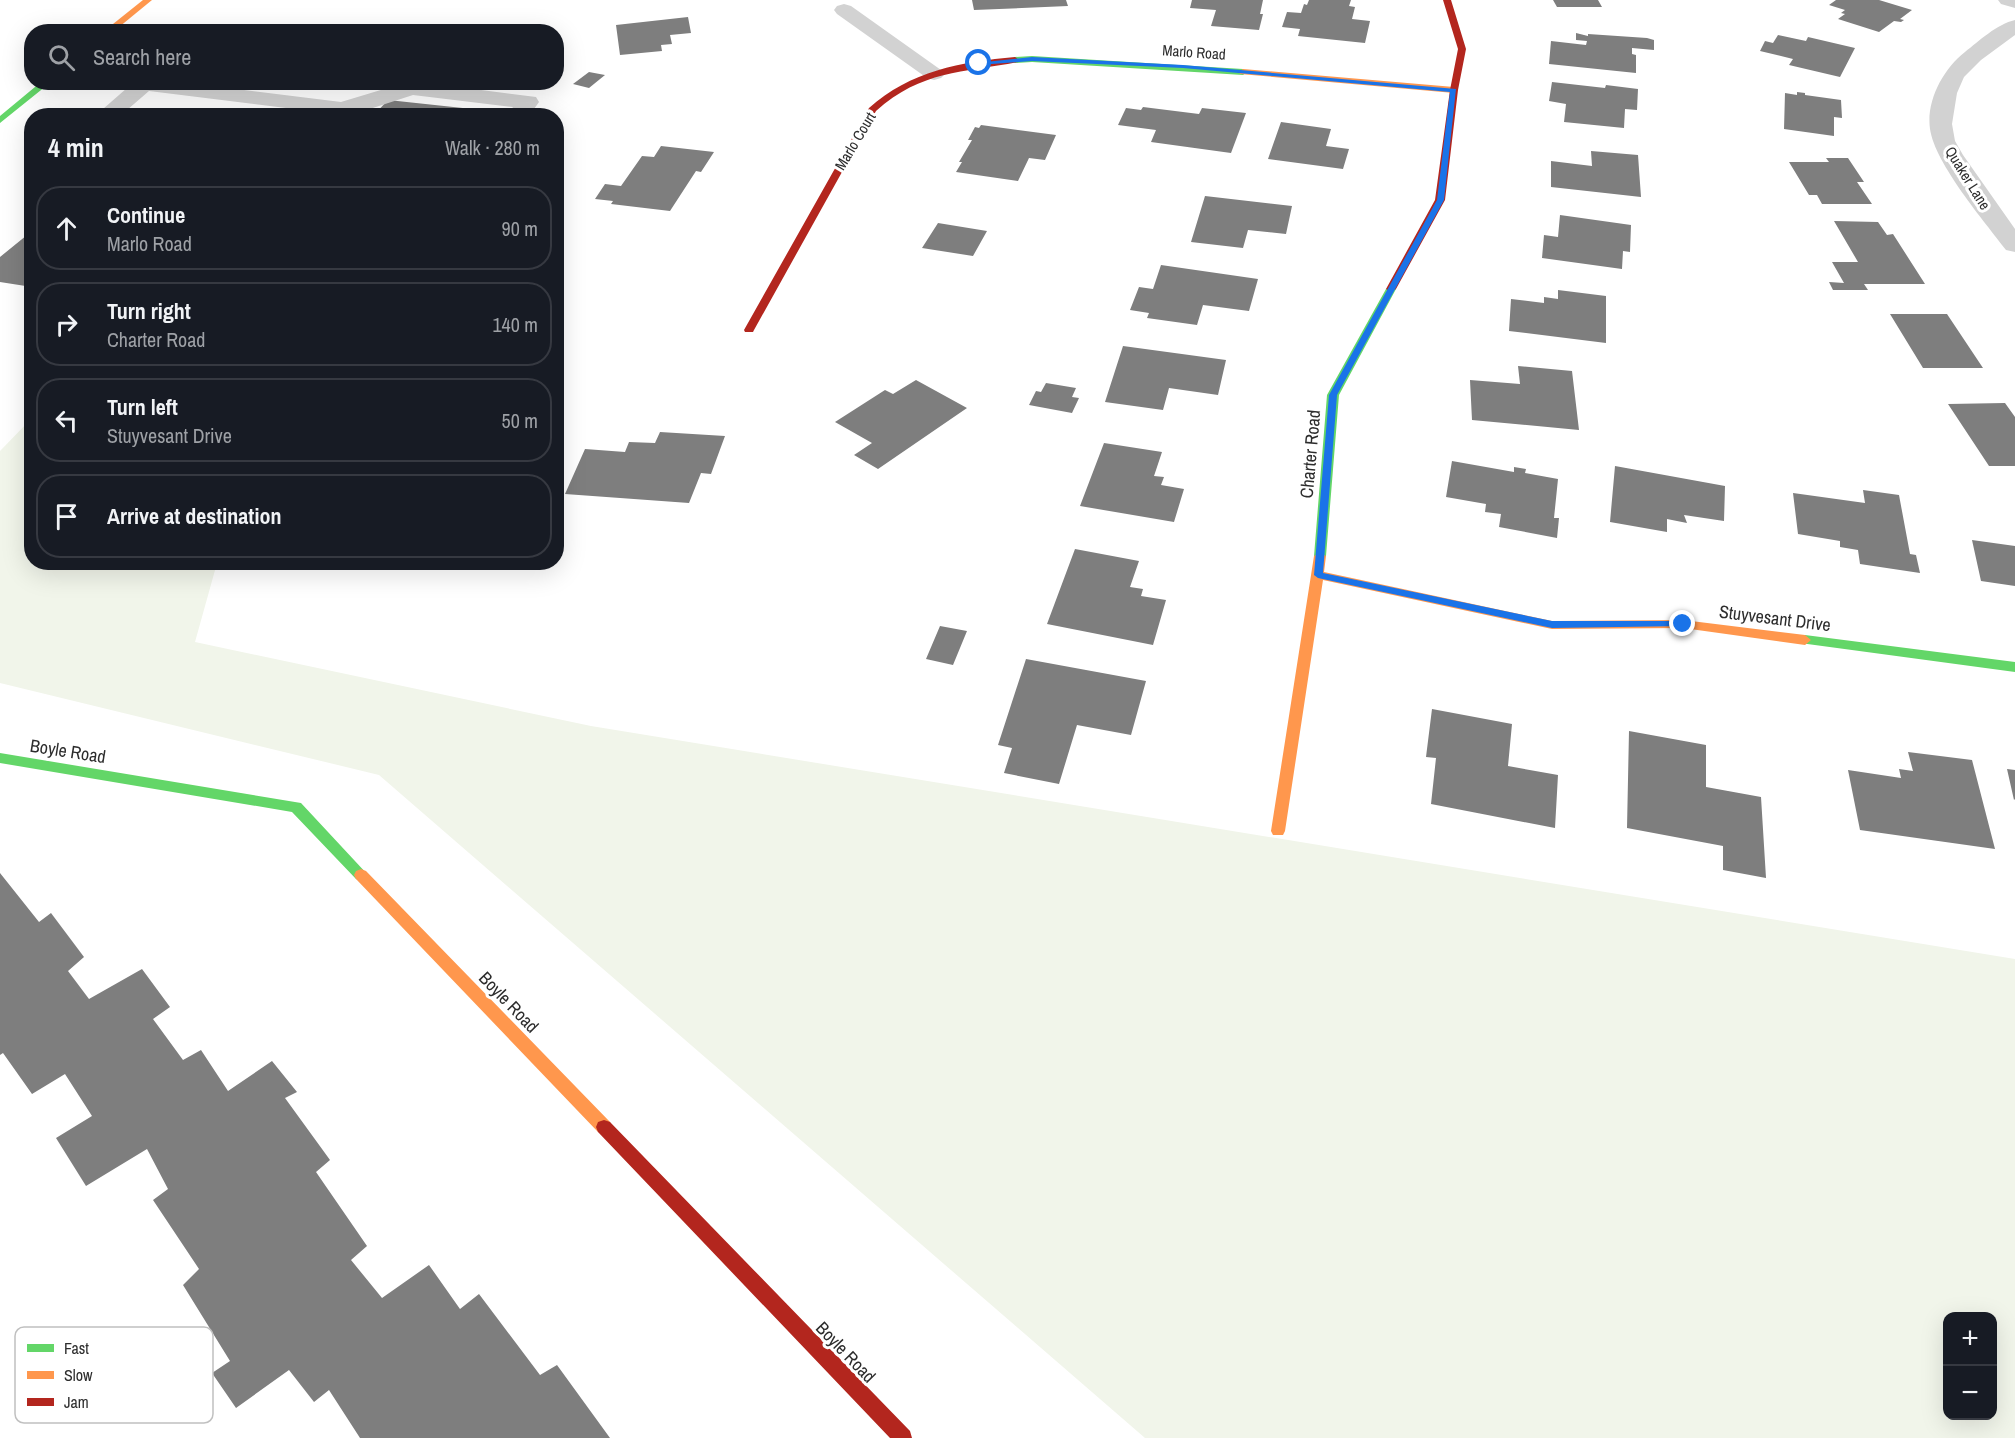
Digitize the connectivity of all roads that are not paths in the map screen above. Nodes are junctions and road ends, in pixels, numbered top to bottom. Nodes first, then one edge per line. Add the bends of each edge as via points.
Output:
1 (148, 0) edge
2 (1447, 0) edge
3 (2008, 0) edge
4 (2015, 2) edge
5 (844, 10) dead end
6 (117, 24) edge
7 (2015, 26) edge
8 (934, 74) junction
9 (37, 90) edge
10 (130, 90) edge
11 (178, 90) edge
12 (406, 90) edge
13 (429, 90) edge
14 (1454, 90) junction
15 (113, 108) edge
16 (309, 108) edge
17 (350, 108) edge
18 (523, 108) edge
19 (0, 120) edge
20 (2015, 245) edge
21 (749, 330) dead end
22 (1318, 575) junction
23 (2015, 667) edge
24 (0, 758) edge
25 (1278, 831) dead end
26 (903, 1438) edge

1 - 6 street
2 - 14 street, Charter Road via 1462,49
3 - 4 street
5 - 8 street
7 - 20 street, Quaker Lane via 1954,75 1941,129 1952,155
8 - 14 street, Marlo Road via 979,63 1032,59 1183,66
8 - 21 street, Marlo Court via 896,90 872,110
9 - 19 street
10 - 15 street
11 - 16 street
12 - 17 street
13 - 18 street via 528,102
14 - 22 street, Charter Road via 1440,200 1333,395
22 - 23 street, Stuyvesant Drive via 1552,625 1683,624
22 - 25 street, Charter Road
24 - 26 street, Boyle Road via 296,807

